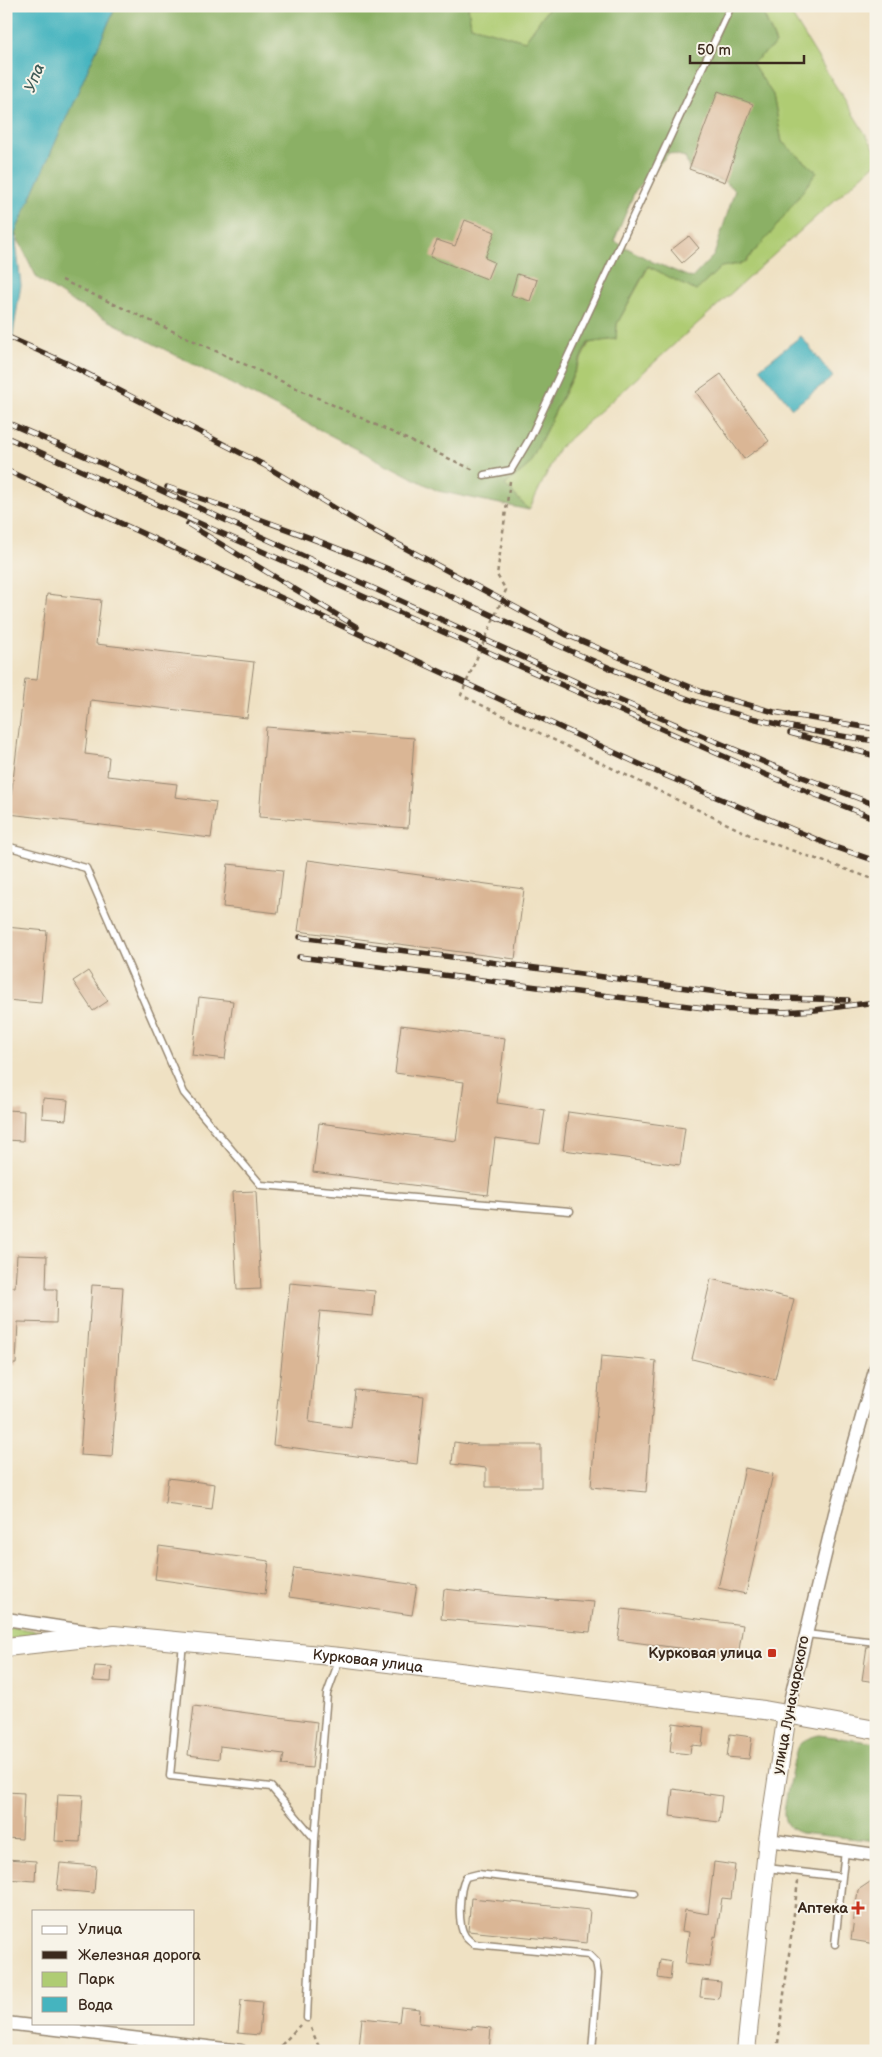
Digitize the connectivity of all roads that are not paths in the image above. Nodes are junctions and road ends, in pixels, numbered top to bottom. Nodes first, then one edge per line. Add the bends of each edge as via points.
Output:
1 (731, 6) edge
2 (484, 475) road end
3 (6, 846) edge
4 (570, 1211) dead end
5 (876, 1367) edge
6 (6, 1619) edge
7 (806, 1634) junction
8 (114, 1635) junction
9 (183, 1642) junction
10 (876, 1642) edge
11 (6, 1647) edge
12 (340, 1657) junction
13 (787, 1714) junction
14 (876, 1730) edge
15 (315, 1839) junction
16 (768, 1840) junction
17 (845, 1851) junction
18 (876, 1855) edge
19 (766, 1868) junction
20 (842, 1878) junction
21 (635, 1893) dead end
22 (835, 1944) dead end
23 (307, 2018) road end
24 (6, 2023) edge
25 (242, 2051) edge
26 (592, 2051) edge
27 (746, 2051) edge

1 - 2 lane via 530,438 511,470
3 - 4 lane via 86,868 184,1093 261,1186
5 - 7 street, улица Луначарского
6 - 8 street
7 - 10 lane
7 - 13 street, улица Луначарского
8 - 9 main road, Курковая улица
8 - 11 main road, Курковая улица
9 - 12 main road, Курковая улица
9 - 15 lane via 170,1776 272,1787
12 - 13 main road, Курковая улица
12 - 15 lane via 327,1694
13 - 14 main road, Курковая улица
13 - 16 main road, улица Луначарского
15 - 23 lane
16 - 17 street
16 - 19 main road, улица Луначарского
17 - 18 street
17 - 20 lane
19 - 20 lane
19 - 27 main road, улица Луначарского
20 - 22 lane
21 - 26 lane via 478,1874 466,1878 462,1884 460,1922 465,1937 474,1944 589,1955 596,1962 598,1974
24 - 25 street

